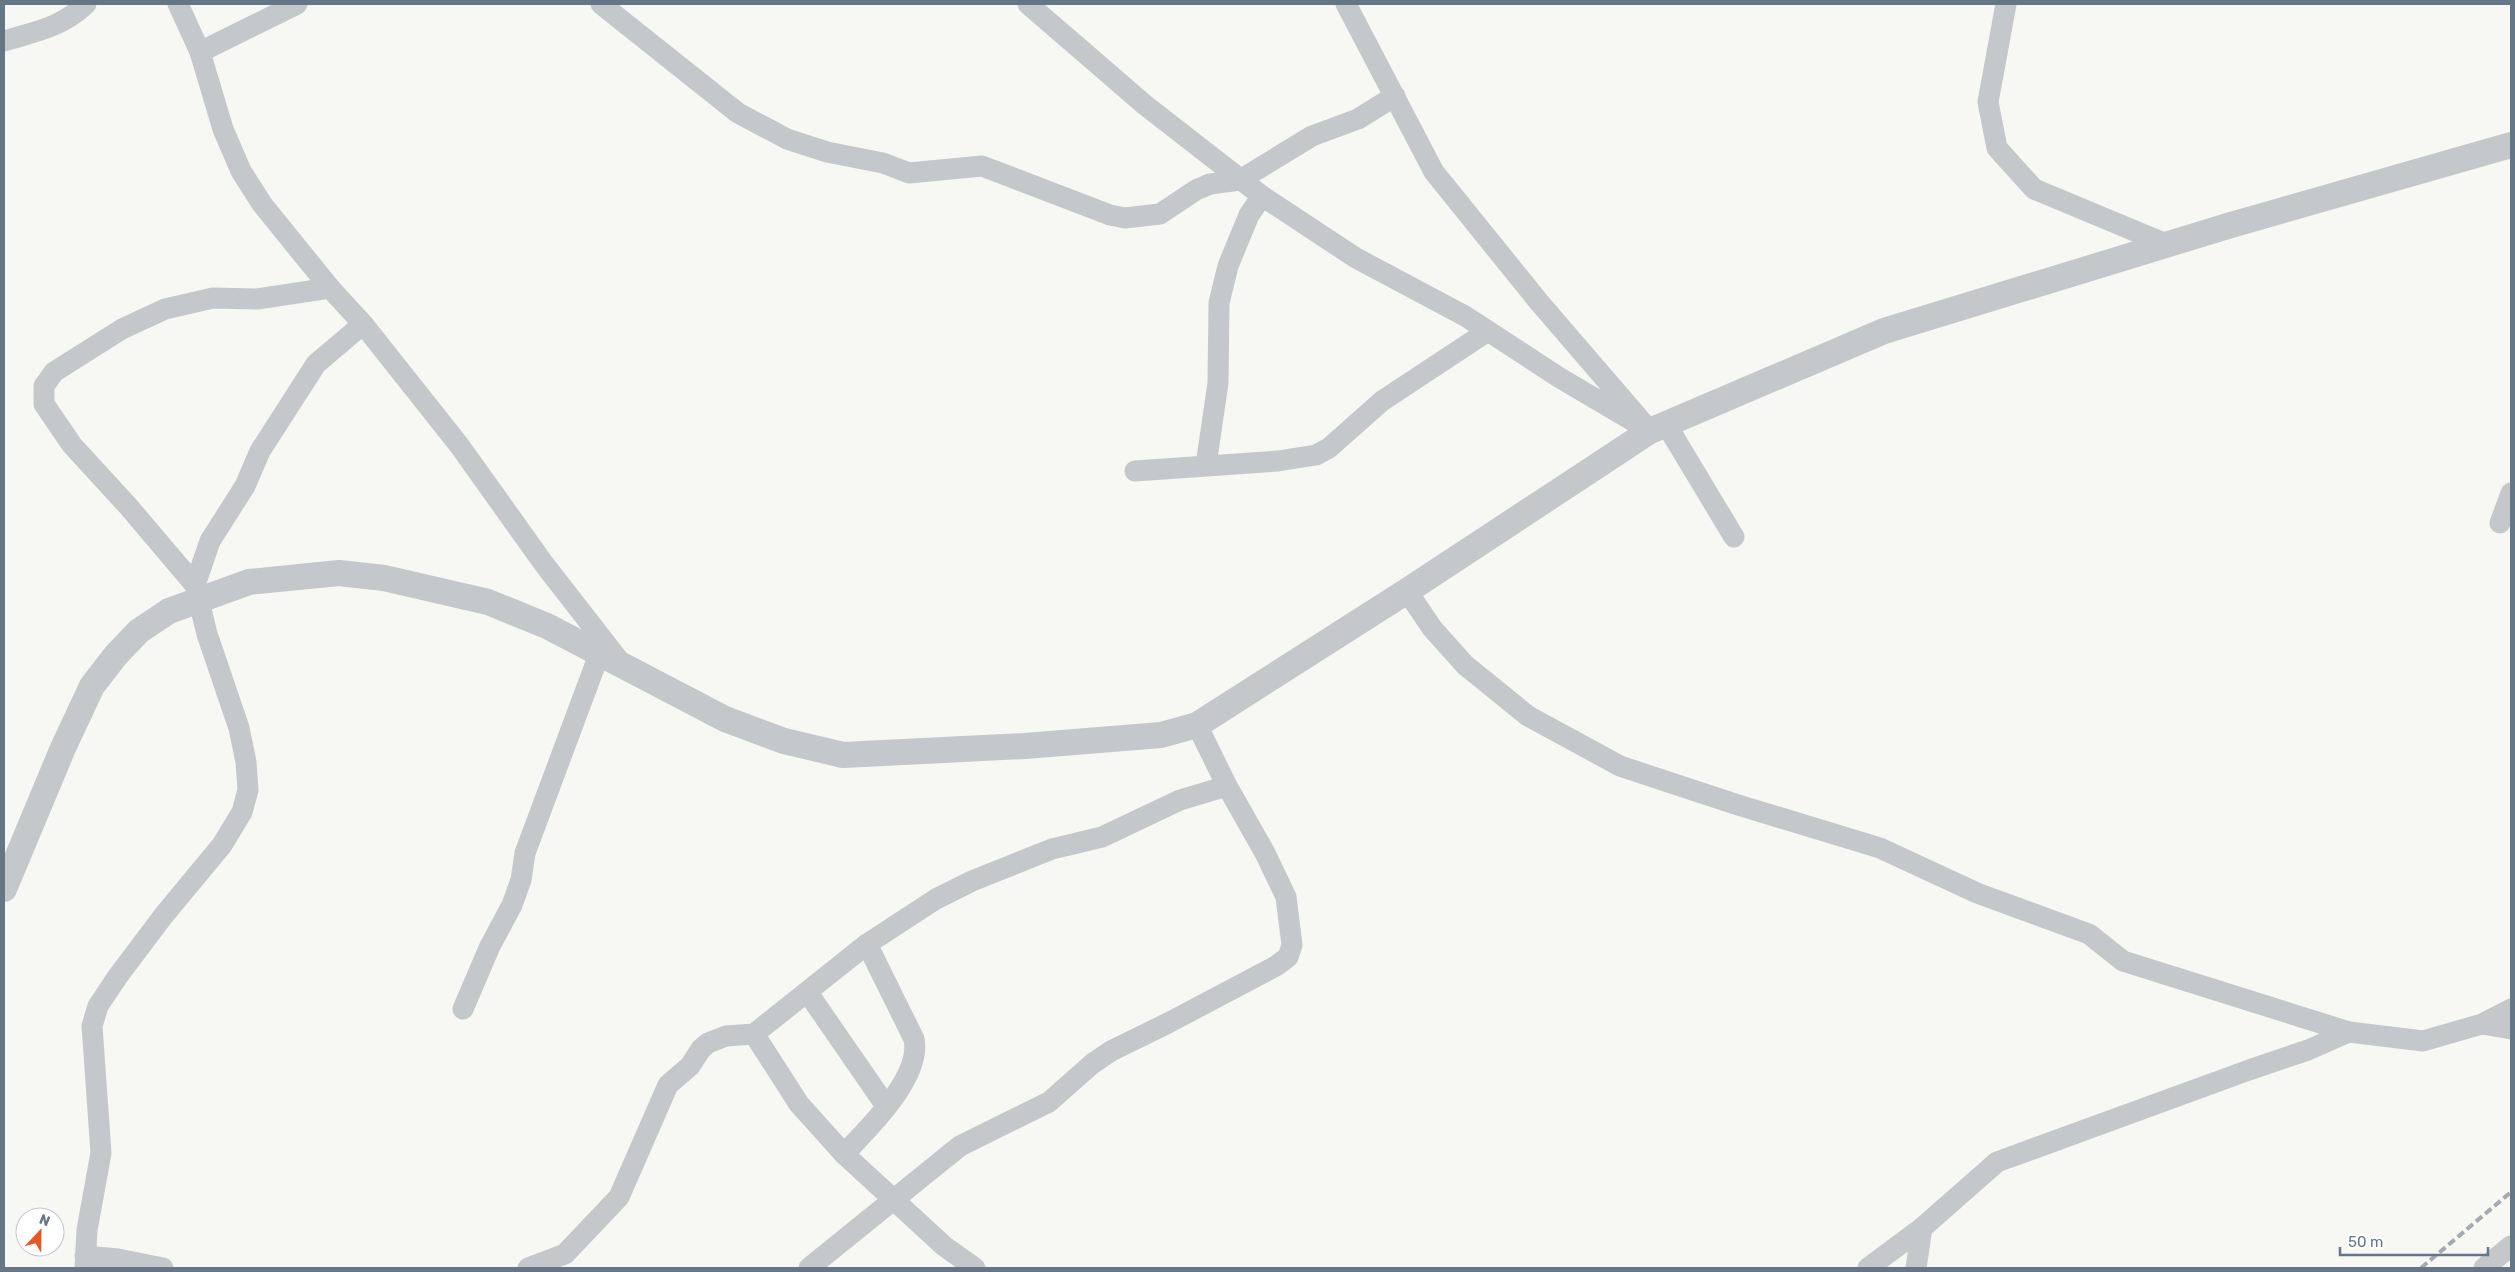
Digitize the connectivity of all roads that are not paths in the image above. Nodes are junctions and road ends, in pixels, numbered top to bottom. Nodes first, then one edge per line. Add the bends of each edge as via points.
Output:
1 (86, 4) edge
2 (178, 4) edge
3 (297, 4) edge
4 (600, 4) edge
5 (1028, 4) edge
6 (1346, 4) edge
7 (2006, 4) edge
8 (4, 41) edge
9 (200, 52) junction
10 (1395, 96) junction
11 (2511, 145) edge
12 (1240, 180) junction
13 (1262, 196) junction
14 (2166, 244) junction
15 (330, 288) junction
16 (363, 324) junction
17 (1488, 331) junction
18 (1658, 427) junction
19 (1206, 465) junction
20 (1135, 471) dead end
21 (2511, 493) edge
22 (2500, 523) dead end
23 (1734, 537) dead end
24 (1406, 591) junction
25 (197, 592) junction
26 (600, 652) junction
27 (623, 665) junction
28 (1196, 725) junction
29 (1227, 786) junction
30 (4, 889) edge
31 (867, 944) junction
32 (808, 992) junction
33 (463, 1009) dead end
34 (2511, 1009) edge
35 (2482, 1024) junction
36 (2511, 1029) edge
37 (2349, 1032) junction
38 (754, 1034) junction
39 (886, 1106) junction
40 (844, 1154) junction
41 (894, 1199) junction
42 (1922, 1228) junction
43 (2511, 1246) edge
44 (566, 1261) edge
45 (85, 1262) edge
46 (163, 1268) edge
47 (528, 1268) edge
48 (809, 1268) edge
49 (975, 1268) edge
50 (1868, 1268) edge
51 (1916, 1268) edge
52 (2484, 1268) edge

1 - 8 street via 72,17 52,27
2 - 9 street
3 - 9 street
4 - 12 street via 738,113 787,139 827,152 883,163 909,173 982,166 1110,215 1126,218 1160,214 1210,184
5 - 12 street via 1145,105
6 - 10 street
7 - 14 street via 1988,102 1997,148 2034,189
9 - 15 street via 223,129 242,171 262,204
10 - 12 street via 1358,119 1312,136
10 - 18 street via 1434,172 1539,302
11 - 14 street
12 - 13 street
13 - 17 street via 1356,258
13 - 19 street via 1249,215 1228,266 1219,303 1218,382
14 - 18 street via 1884,331
15 - 16 street
15 - 25 street via 258,299 213,298 165,309 122,329 54,372 44,386 44,404 72,445 128,506
16 - 25 street via 316,364 260,451 229,515 210,541
16 - 27 street via 459,445 544,564
17 - 18 street via 1560,378
17 - 19 street via 1382,401 1329,448 1316,455 1278,462
18 - 23 street
18 - 24 street
19 - 20 street
21 - 22 street
24 - 28 street
24 - 37 street via 1432,628 1465,665 1528,716 1620,766 1880,848 1976,893 2089,934 2123,961
25 - 26 street via 250,582 339,573 384,578 488,602
25 - 30 street via 139,631 92,686
25 - 45 street via 207,634 239,728 248,790 242,812 222,845 164,915 98,1006 92,1026 101,1153 87,1230
26 - 27 street
26 - 33 street via 525,853 521,880 512,905
27 - 28 street via 725,720 784,741 843,755 1161,735
28 - 29 street
29 - 31 street via 1180,800 1102,837 1052,848 972,881 936,899
29 - 41 street via 1286,897 1292,945 1288,957 1246,983 1111,1051 1049,1102 960,1146
31 - 32 street
31 - 39 street via 916,1048 903,1084
32 - 38 street
32 - 39 street
34 - 35 street
35 - 36 street
35 - 37 street via 2424,1041
37 - 42 street via 2308,1050 1997,1162
38 - 40 street via 799,1104
38 - 44 street via 726,1036 708,1043 690,1066 668,1085 619,1197
39 - 40 street
40 - 41 street
41 - 48 street
41 - 49 street via 944,1246
42 - 50 street
42 - 51 street
43 - 52 street
44 - 47 street
45 - 46 street via 118,1259

